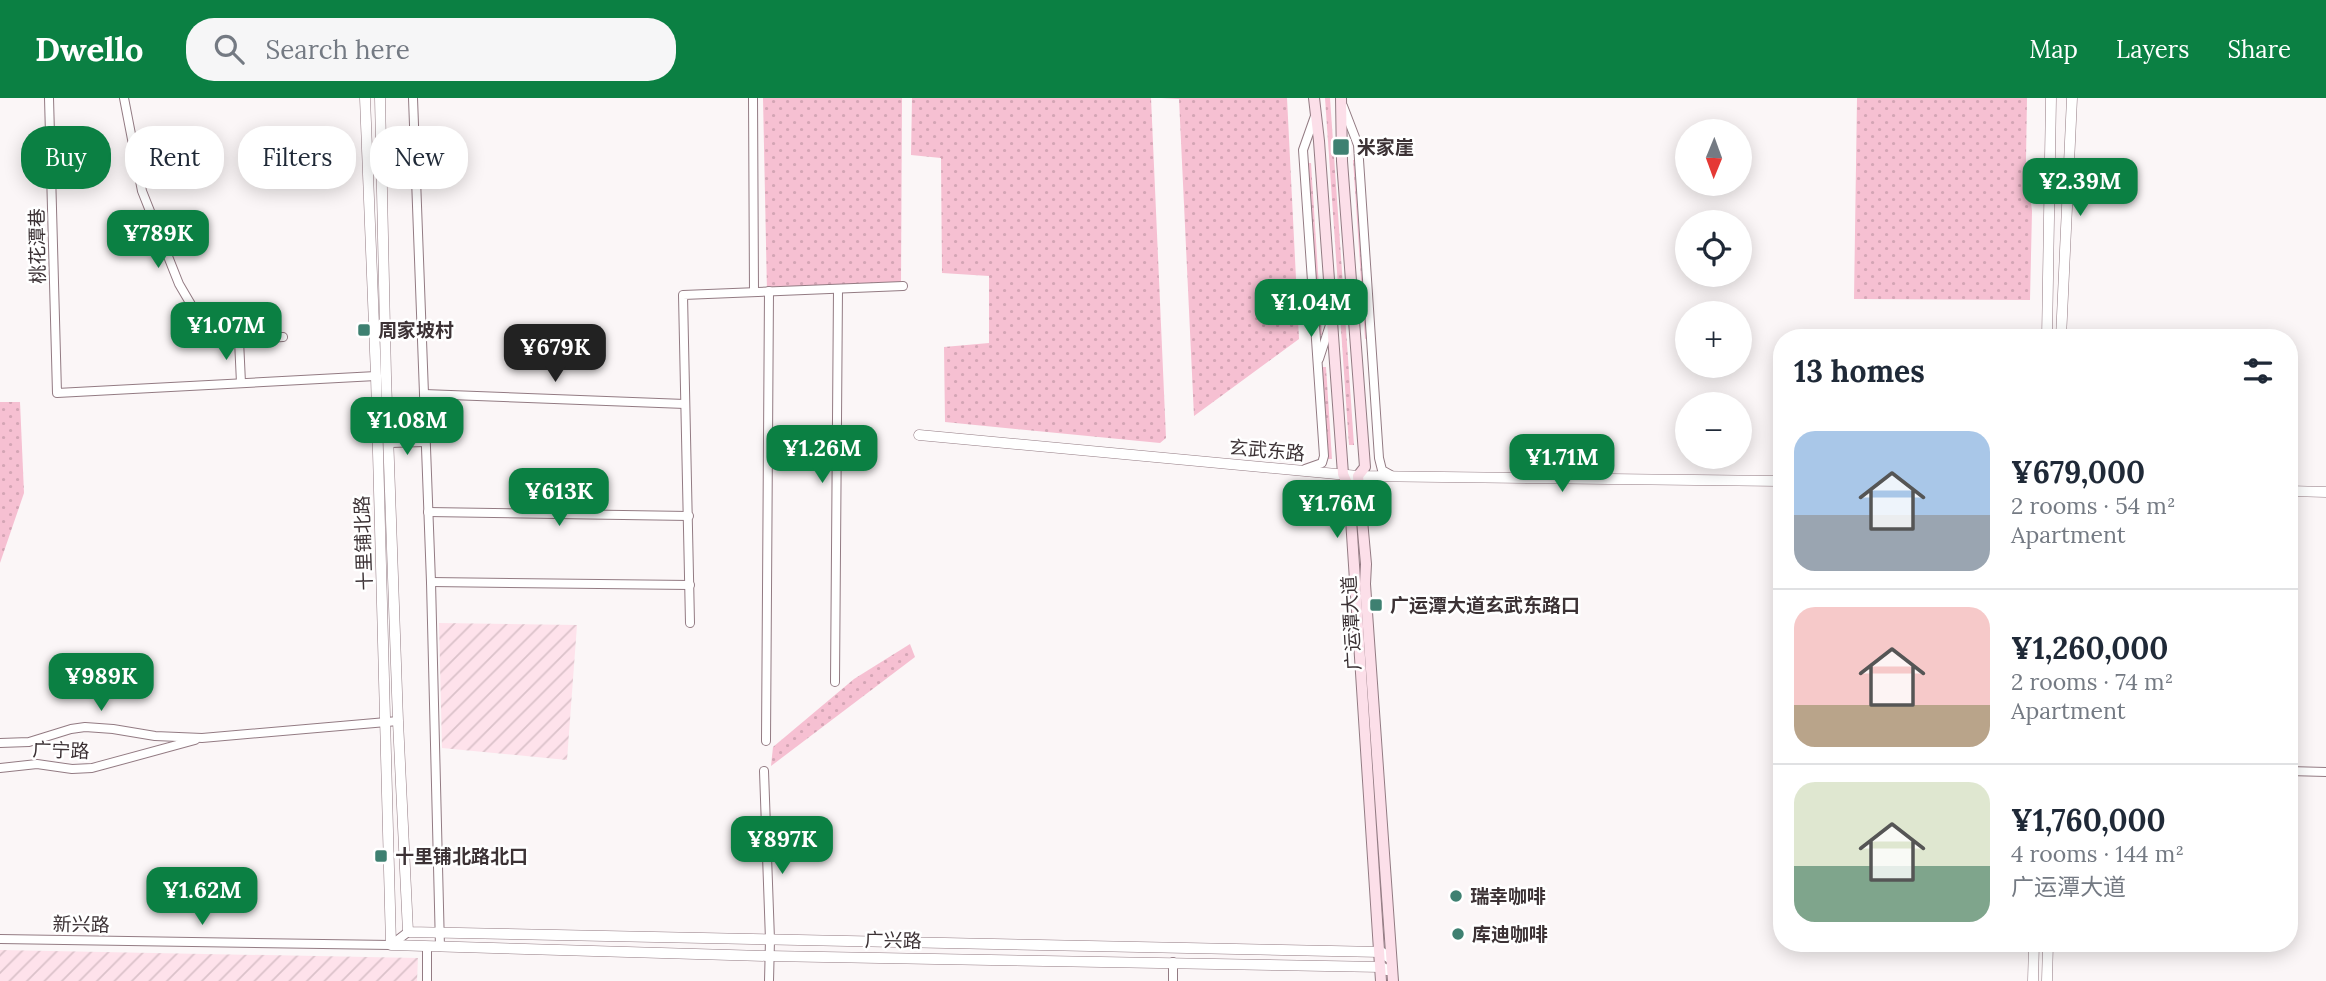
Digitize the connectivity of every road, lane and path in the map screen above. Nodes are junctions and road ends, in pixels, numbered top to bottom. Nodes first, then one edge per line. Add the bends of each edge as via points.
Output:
1 (49, 98) edge
2 (124, 98) edge
3 (365, 98) edge
4 (380, 98) edge
5 (413, 98) edge
6 (753, 98) edge
7 (1314, 98) edge
8 (2051, 98) edge
9 (2072, 98) edge
10 (1341, 100) edge
11 (1315, 116) junction
12 (903, 286) dead end
13 (838, 289) junction
14 (769, 291) junction
15 (754, 292) junction
16 (1331, 322) junction
17 (2047, 329) edge
18 (2061, 329) edge
19 (283, 337) dead end
20 (239, 340) junction
21 (1318, 364) junction
22 (376, 376) junction
23 (241, 383) junction
24 (424, 394) junction
25 (685, 404) junction
26 (919, 435) dead end
27 (425, 442) junction
28 (389, 443) junction
29 (1294, 470) junction
30 (1343, 474) junction
31 (1358, 475) junction
32 (1398, 476) junction
33 (1773, 481) edge
34 (2298, 491) edge
35 (2326, 492) edge
36 (428, 512) junction
37 (689, 516) junction
38 (431, 582) junction
39 (690, 585) junction
40 (690, 624) dead end
41 (835, 682) dead end
42 (398, 720) junction
43 (385, 721) junction
44 (202, 738) junction
45 (766, 740) dead end
46 (0, 743) edge
47 (0, 768) edge
48 (764, 771) dead end
49 (2298, 771) edge
50 (2326, 772) edge
51 (408, 932) junction
52 (440, 934) junction
53 (0, 939) edge
54 (770, 940) junction
55 (391, 945) junction
56 (427, 947) junction
57 (440, 947) junction
58 (1381, 952) junction
59 (2034, 952) edge
60 (2048, 952) edge
61 (768, 956) junction
62 (1391, 959) junction
63 (1173, 962) junction
64 (1381, 967) junction
65 (1393, 976) edge
66 (427, 981) edge
67 (769, 981) edge
68 (1172, 981) edge
69 (1381, 981) edge
70 (2033, 981) edge
71 (2047, 981) edge

1 - 23 street, 桃花潭巷 via 57,393
2 - 20 street via 142,191 179,284 213,342
3 - 22 street, 十里铺北路
4 - 28 street, 十里铺北路
5 - 24 street
6 - 15 street
7 - 11 main road, 广运潭大道
8 - 17 street
9 - 18 street
10 - 31 main road, 广运潭大道 via 1365,467
10 - 32 street via 1358,145 1379,458 1386,474
11 - 16 main road, 广运潭大道
11 - 21 street via 1303,150
12 - 13 street
13 - 14 street
13 - 41 street
14 - 15 street
14 - 45 street
15 - 25 street via 683,295
16 - 21 street
16 - 30 main road, 广运潭大道
19 - 20 street
20 - 23 street
21 - 29 street via 1324,459 1315,467
22 - 23 street
22 - 43 street, 十里铺北路
24 - 25 street
24 - 27 street
25 - 37 street
26 - 29 street, 玄武东路
27 - 28 street
27 - 36 street
28 - 42 street, 十里铺北路
29 - 30 street, 玄武东路
30 - 31 street, 玄武东路
30 - 58 main road, 广运潭大道 via 1349,488
31 - 32 street, 玄武东路
31 - 62 main road, 广运潭大道
32 - 33 street, 玄武东路
34 - 35 street
36 - 37 street
36 - 38 street
37 - 39 street
38 - 39 street
38 - 52 street
39 - 40 street
42 - 43 street, 广宁路
42 - 51 street, 十里铺北路
43 - 44 street, 广宁路
43 - 55 street, 十里铺北路
44 - 46 street, 广宁路 via 85,727 29,742
44 - 47 street, 广宁路 via 92,768 37,764
48 - 54 street
49 - 50 street
51 - 52 street, 广兴路
51 - 55 street
52 - 54 street, 广兴路
52 - 57 street
53 - 55 street, 新兴路
54 - 58 street, 广兴路
54 - 61 street
55 - 56 street, 广兴路
56 - 57 street, 广兴路
56 - 66 street
57 - 61 street, 广兴路
58 - 62 street
58 - 64 main road, 广运潭大道
59 - 70 street
60 - 71 street
61 - 63 street, 广兴路
61 - 67 street
62 - 65 main road, 广运潭大道
63 - 64 street, 广兴路
63 - 68 street
64 - 65 street, 广兴路
64 - 69 main road, 广运潭大道

